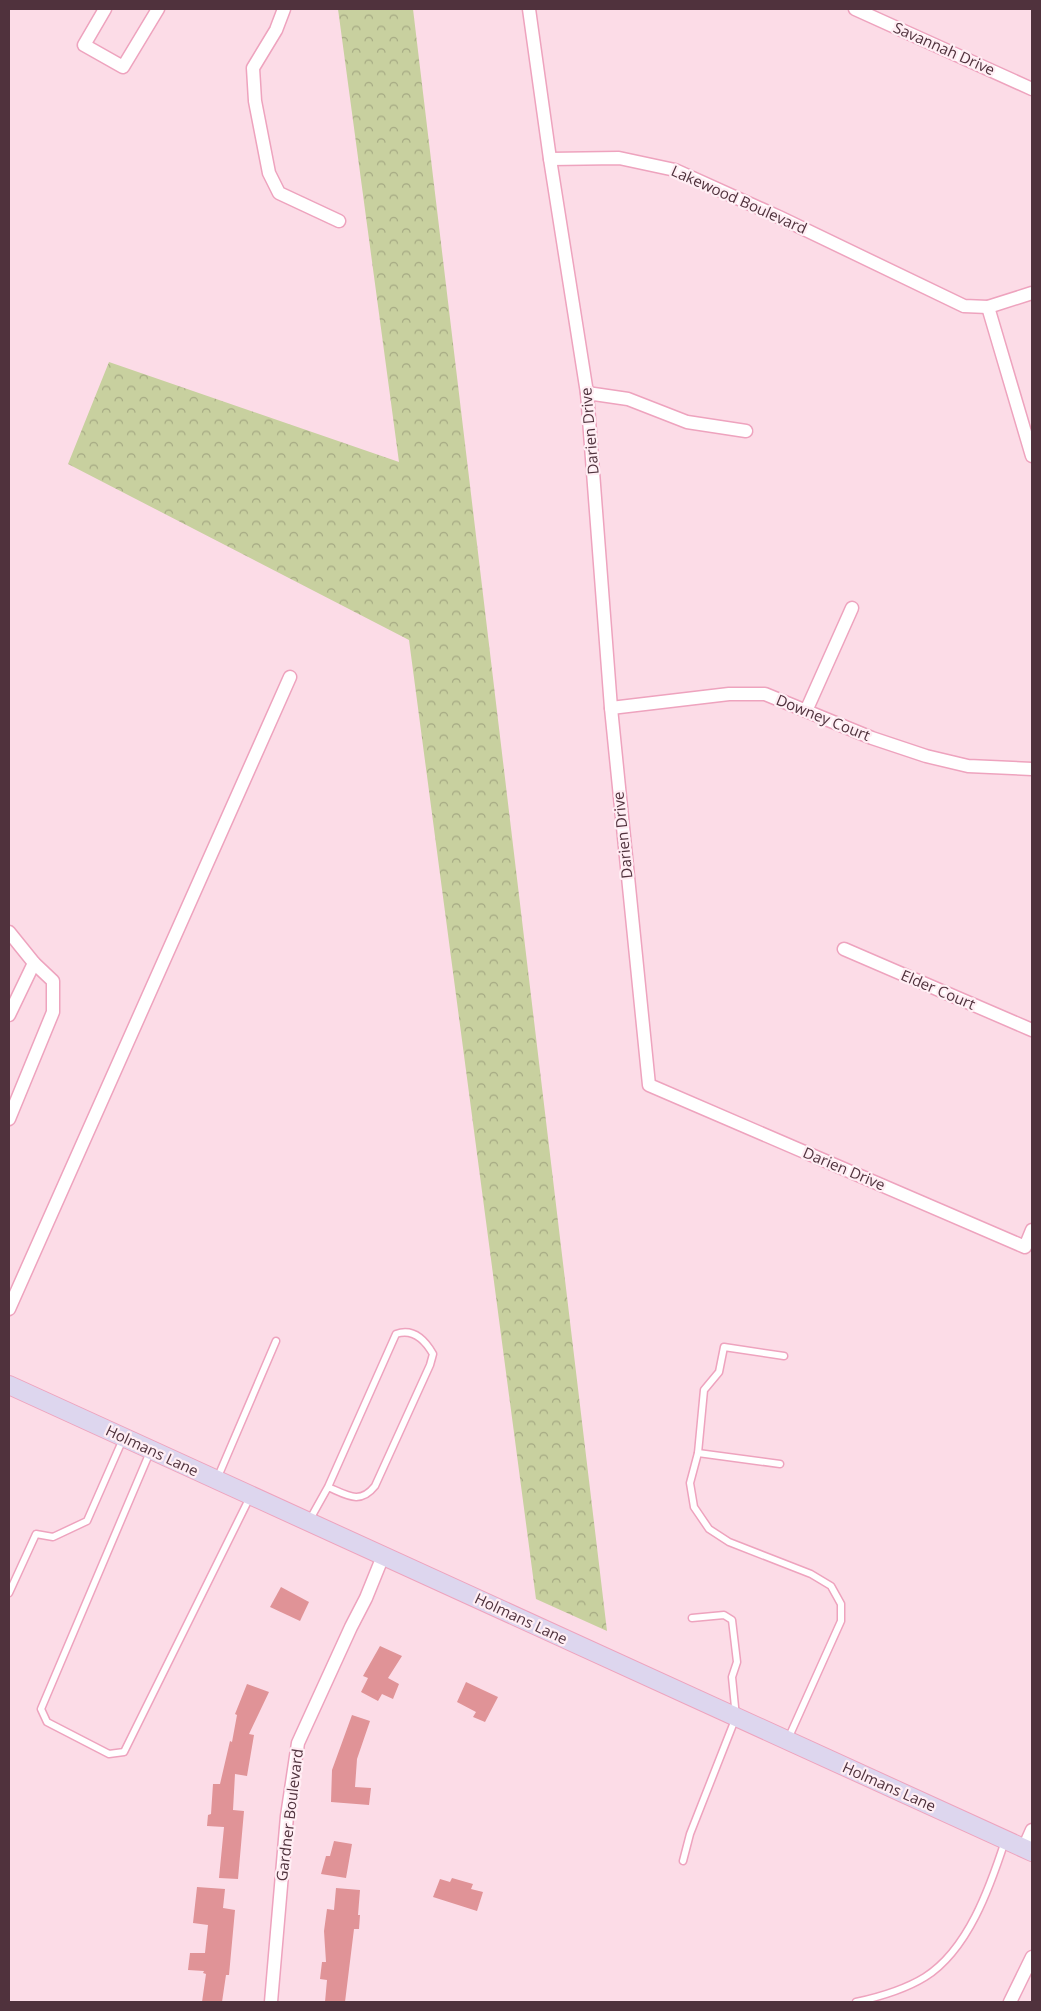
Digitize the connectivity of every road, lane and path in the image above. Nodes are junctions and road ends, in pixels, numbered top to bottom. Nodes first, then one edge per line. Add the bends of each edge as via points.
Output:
1 (105, 9) edge
2 (158, 9) edge
3 (284, 9) edge
4 (529, 9) edge
5 (855, 9) edge
6 (1032, 89) edge
7 (550, 159) junction
8 (339, 221) dead end
9 (1032, 293) edge
10 (988, 307) junction
11 (587, 393) junction
12 (746, 430) dead end
13 (1032, 456) edge
14 (852, 608) dead end
15 (290, 677) dead end
16 (611, 708) junction
17 (806, 711) junction
18 (1032, 769) edge
19 (9, 932) edge
20 (844, 949) dead end
21 (34, 963) junction
22 (9, 1015) edge
23 (1032, 1030) edge
24 (9, 1119) edge
25 (1032, 1230) edge
26 (9, 1309) edge
27 (276, 1340) dead end
28 (784, 1356) dead end
29 (9, 1385) edge
30 (124, 1438) junction
31 (151, 1450) junction
32 (698, 1453) junction
33 (780, 1464) dead end
34 (216, 1480) junction
35 (328, 1487) junction
36 (250, 1496) junction
37 (308, 1522) junction
38 (383, 1556) junction
39 (9, 1593) edge
40 (692, 1618) dead end
41 (736, 1717) junction
42 (788, 1740) junction
43 (1032, 1830) edge
44 (1006, 1840) junction
45 (1028, 1850) edge
46 (683, 1861) dead end
47 (1032, 1957) edge
48 (271, 2002) edge
49 (856, 2002) edge
50 (1010, 2002) edge

1 - 2 street via 84,45 123,67
3 - 8 street via 276,30 253,68 255,101 269,173 279,193
4 - 7 street
5 - 6 street, Savannah Drive
7 - 10 street, Lakewood Boulevard via 619,158 675,170 964,306
7 - 11 street, Darien Drive
9 - 10 street, Lakewood Boulevard
10 - 13 street
11 - 12 street via 628,399 688,422
11 - 16 street, Darien Drive
14 - 17 street
15 - 26 street
16 - 17 street, Downey Court via 721,694 765,694
16 - 25 street, Darien Drive via 648,1085 1025,1246
17 - 18 street, Downey Court via 926,756 968,766
19 - 21 street
20 - 23 street, Elder Court
21 - 22 street
21 - 24 street via 53,981 53,1012
27 - 34 lane
28 - 32 lane via 724,1347 720,1372 704,1390
29 - 30 main road, Holmans Lane
30 - 31 main road, Holmans Lane
30 - 39 lane via 87,1521 53,1537 36,1534
31 - 34 main road, Holmans Lane
31 - 36 lane via 41,1710 47,1722 109,1754 124,1752
32 - 33 lane
32 - 42 lane via 690,1482 694,1507 709,1529 730,1542 811,1574 831,1586 841,1604 842,1621
34 - 36 main road, Holmans Lane
35 - 35 lane via 396,1334 414,1334 433,1354 375,1486 362,1497 353,1497
35 - 37 lane
36 - 37 main road, Holmans Lane
37 - 38 main road, Holmans Lane
38 - 41 main road, Holmans Lane
38 - 48 street, Gardner Boulevard via 298,1743 287,1816
40 - 41 lane via 724,1615 732,1620 737,1662 732,1677
41 - 42 main road, Holmans Lane
41 - 46 lane via 690,1834
42 - 44 main road, Holmans Lane
43 - 45 street
44 - 45 main road, Holmans Lane
44 - 49 lane via 991,1884 964,1936 948,1958 925,1977 880,1997
47 - 50 street

